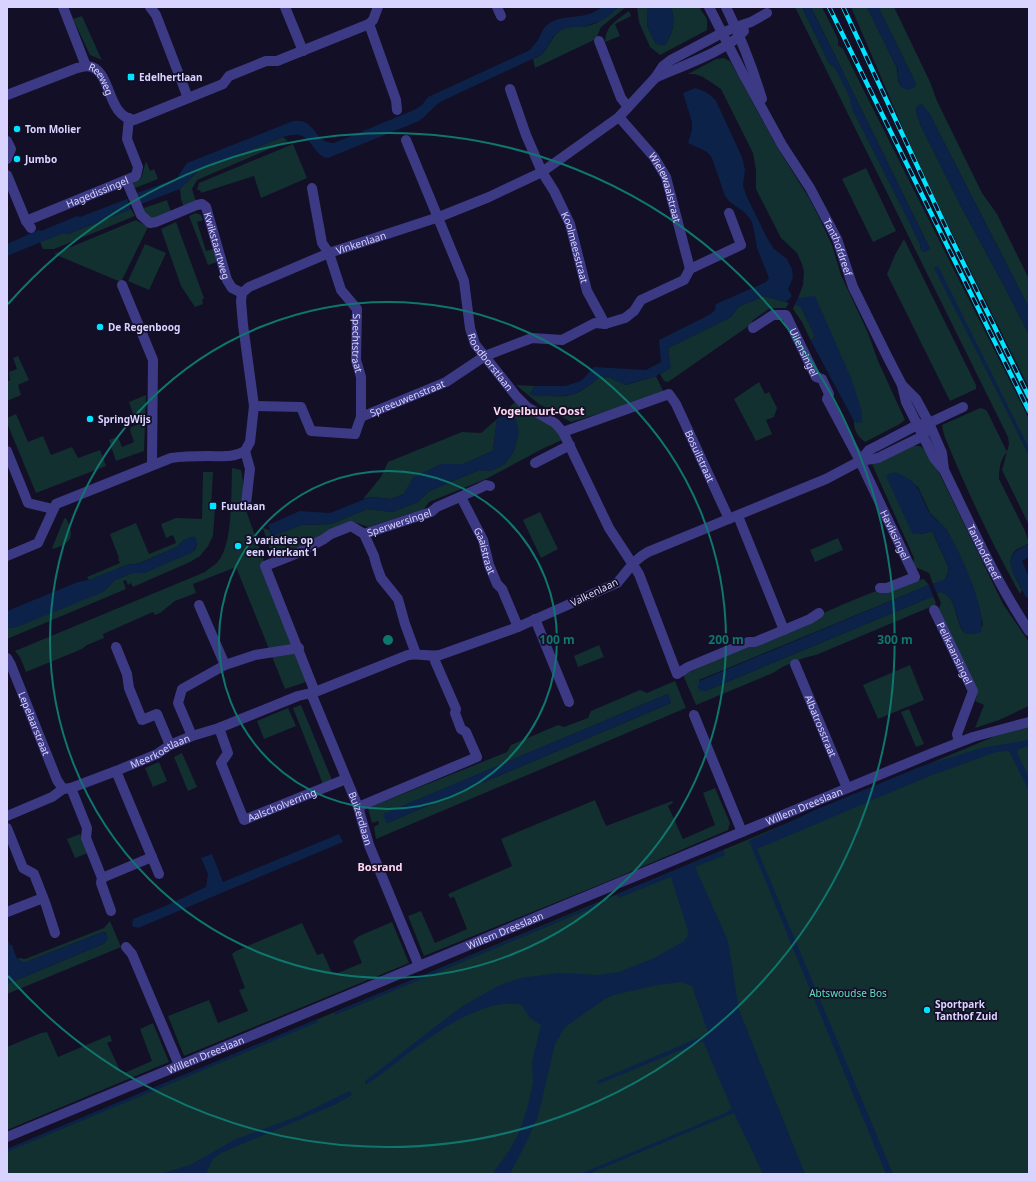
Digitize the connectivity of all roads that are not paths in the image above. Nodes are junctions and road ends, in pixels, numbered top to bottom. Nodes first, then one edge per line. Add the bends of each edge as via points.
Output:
1 (63, 7) edge
2 (150, 7) edge
3 (285, 7) edge
4 (378, 7) edge
5 (709, 7) edge
6 (726, 7) edge
7 (767, 13) dead end
8 (369, 24) junction
9 (738, 31) junction
10 (722, 33) junction
11 (599, 41) dead end
12 (727, 45) junction
13 (303, 51) junction
14 (86, 66) junction
15 (655, 78) junction
16 (510, 89) dead end
17 (7, 95) edge
18 (188, 98) junction
19 (628, 107) junction
20 (397, 110) dead end
21 (765, 112) junction
22 (619, 117) junction
23 (129, 118) junction
24 (406, 140) dead end
25 (7, 141) edge
26 (7, 159) edge
27 (542, 172) junction
28 (7, 175) edge
29 (128, 184) junction
30 (312, 188) dead end
31 (10, 191) edge
32 (729, 213) dead end
33 (439, 217) junction
34 (329, 253) junction
35 (690, 269) junction
36 (122, 284) dead end
37 (242, 293) junction
38 (605, 324) junction
39 (753, 328) dead end
40 (484, 356) junction
41 (902, 385) junction
42 (254, 406) junction
43 (963, 406) dead end
44 (361, 417) junction
45 (929, 423) junction
46 (917, 425) junction
47 (563, 432) junction
48 (923, 436) junction
49 (570, 445) junction
50 (245, 450) junction
51 (7, 451) edge
52 (860, 461) junction
53 (535, 463) dead end
54 (152, 465) junction
55 (944, 470) junction
56 (490, 486) dead end
57 (461, 497) junction
58 (246, 504) dead end
59 (53, 509) junction
60 (733, 517) junction
61 (364, 534) junction
62 (7, 556) edge
63 (632, 564) junction
64 (265, 566) joint
65 (880, 588) dead end
66 (199, 606) dead end
67 (934, 610) dead end
68 (819, 613) dead end
69 (534, 620) junction
70 (518, 627) junction
71 (784, 630) junction
72 (1029, 631) edge
73 (116, 647) dead end
74 (299, 648) junction
75 (416, 654) junction
76 (435, 656) junction
77 (7, 658) edge
78 (795, 664) dead end
79 (225, 665) junction
80 (313, 692) junction
81 (569, 702) dead end
82 (694, 715) dead end
83 (1029, 715) edge
84 (1029, 722) edge
85 (219, 728) junction
86 (1005, 728) junction
87 (192, 736) junction
88 (959, 742) junction
89 (170, 745) junction
90 (116, 771) junction
91 (346, 779) junction
92 (847, 788) junction
93 (67, 789) junction
94 (358, 807) junction
95 (7, 816) edge
96 (7, 828) edge
97 (742, 832) junction
98 (152, 857) junction
99 (159, 874) dead end
100 (102, 878) junction
101 (43, 898) junction
102 (111, 911) dead end
103 (7, 912) edge
104 (55, 933) dead end
105 (126, 947) dead end
106 (419, 966) junction
107 (179, 1065) junction
108 (7, 1137) edge

1 - 14 street, Reeweg
2 - 18 street via 156,15
3 - 13 street
4 - 8 street
5 - 10 street, Tanthofdreef
6 - 9 street, Tanthofdreef
7 - 9 street, Vinkenlaan
8 - 13 street
8 - 20 street via 396,100
9 - 10 street, Vinkenlaan
9 - 12 street, Vinkenlaan
9 - 21 street, Tanthofdreef via 753,68
10 - 12 street, Tanthofdreef
10 - 15 street, Vinkenlaan via 671,60
11 - 19 street via 621,98
12 - 15 street, Vinkenlaan
12 - 21 street, Tanthofdreef
13 - 18 street via 278,61 266,61 229,76 223,84
14 - 17 street
14 - 23 street, Reeweg via 92,67 101,75 118,110
15 - 19 street, Vinkenlaan
16 - 27 street, Koolmeesstraat
18 - 23 street via 134,120
19 - 22 street, Vinkenlaan
21 - 41 street, Tanthofdreef via 782,145 810,188 836,239 853,287
22 - 27 street, Vinkenlaan
22 - 35 street, Wielewaalstraat via 654,157 666,177
23 - 29 street, Hagedissingel via 127,139 138,167 136,176
24 - 33 street, Roodborstlaan
25 - 26 street via 11,149
27 - 33 street, Vinkenlaan via 490,197
27 - 38 street, Koolmeesstraat via 570,224 587,291
28 - 31 street
29 - 31 street, Hagedissingel via 31,222
29 - 37 street, Kwikstaartweg via 139,212 150,223 197,205 202,204 206,207 227,280 232,288
30 - 34 street, Spechtstraat via 322,243
32 - 35 street via 741,245
33 - 34 street, Vinkenlaan
33 - 40 street, Roodborstlaan via 464,281 470,328 475,344
34 - 37 street, Vinkenlaan via 267,278
34 - 44 street, Spechtstraat via 341,290 357,309 356,360 361,376
35 - 38 street, Spreeuwenstraat via 684,280 641,300 634,311 625,318
36 - 54 street via 153,360
37 - 42 street via 242,325
38 - 40 street, Spreeuwenstraat via 595,323 562,340 532,338
39 - 52 street, Uilensingel via 773,315 786,315 816,377 822,379 829,394 827,399
40 - 44 street, Spreeuwenstraat via 446,382
40 - 47 street, Roodborstlaan via 527,407 555,423
41 - 45 street, Tanthofdreef via 916,399
41 - 46 street, Tanthofdreef via 906,402
42 - 44 street, Spreeuwenstraat via 301,407 311,431 355,434
42 - 50 street via 250,442
43 - 45 street, Valkenlaan
45 - 46 street, Valkenlaan
45 - 48 street
45 - 55 street, Tanthofdreef via 942,453
46 - 48 street, Tanthofdreef
46 - 52 street, Valkenlaan via 869,450
47 - 49 street, Roodborstlaan
47 - 60 street, Bosuilstraat via 669,394
48 - 52 street, Valkenlaan via 878,458
48 - 55 street, Tanthofdreef via 934,458
49 - 53 street
49 - 63 street, Roodborstlaan via 609,528
50 - 54 street via 235,456 171,458
50 - 58 street via 250,469
51 - 59 street via 28,503
52 - 60 street, Valkenlaan via 826,479
52 - 65 street, Haviksingel via 915,577 887,588
54 - 59 street via 56,504
55 - 72 street, Tanthofdreef via 996,578
56 - 57 street, Sperwersingel via 486,485
57 - 61 street, Sperwersingel via 431,512
57 - 70 street, Gaaistraat via 483,540 488,565 496,584 502,589
59 - 62 street via 38,543
60 - 63 street, Valkenlaan via 648,552
60 - 71 street, Bosuilstraat
61 - 64 street, Sperwersingel via 351,526 298,553
61 - 75 street via 381,578 398,599
63 - 69 street, Valkenlaan via 617,583
63 - 71 street, Roodborstlaan via 677,674 748,642 755,642
64 - 74 street, Buizerdlaan
66 - 79 street
67 - 88 street, Pelikaansingel via 973,691 957,734
68 - 71 street
69 - 70 street, Valkenlaan
69 - 81 street
70 - 76 street, Valkenlaan
73 - 89 street via 142,720 157,714
74 - 79 street via 255,655
74 - 80 street, Buizerdlaan
75 - 76 street, Valkenlaan
75 - 80 street, Valkenlaan
76 - 94 street via 456,709 461,729 466,732 477,757
77 - 93 street, Lepelaarstraat via 58,780
78 - 92 street, Albatrosstraat
79 - 87 street via 182,689 178,703
80 - 85 street, Meerkoetlaan
80 - 91 street, Buizerdlaan
82 - 97 street
83 - 86 street, Willem Dreeslaan
84 - 86 street, Willem Dreeslaan
85 - 87 street, Meerkoetlaan
85 - 91 street, Aalscholverring via 228,753 221,763 244,820
86 - 88 street, Willem Dreeslaan
87 - 89 street, Meerkoetlaan
88 - 92 street, Willem Dreeslaan
89 - 90 street, Meerkoetlaan via 157,754
90 - 93 street, Meerkoetlaan
90 - 98 street
91 - 94 street, Buizerdlaan
92 - 97 street, Willem Dreeslaan
93 - 95 street, Meerkoetlaan
93 - 100 street, Lepelaarstraat via 86,828 86,838
94 - 106 street, Buizerdlaan via 369,845
96 - 101 street via 23,868 34,874
97 - 106 street, Willem Dreeslaan
98 - 99 street
98 - 100 street
100 - 102 street, Lepelaarstraat via 101,883
101 - 103 street
101 - 104 street
105 - 107 street via 132,954
106 - 107 street, Willem Dreeslaan
107 - 108 street, Willem Dreeslaan

